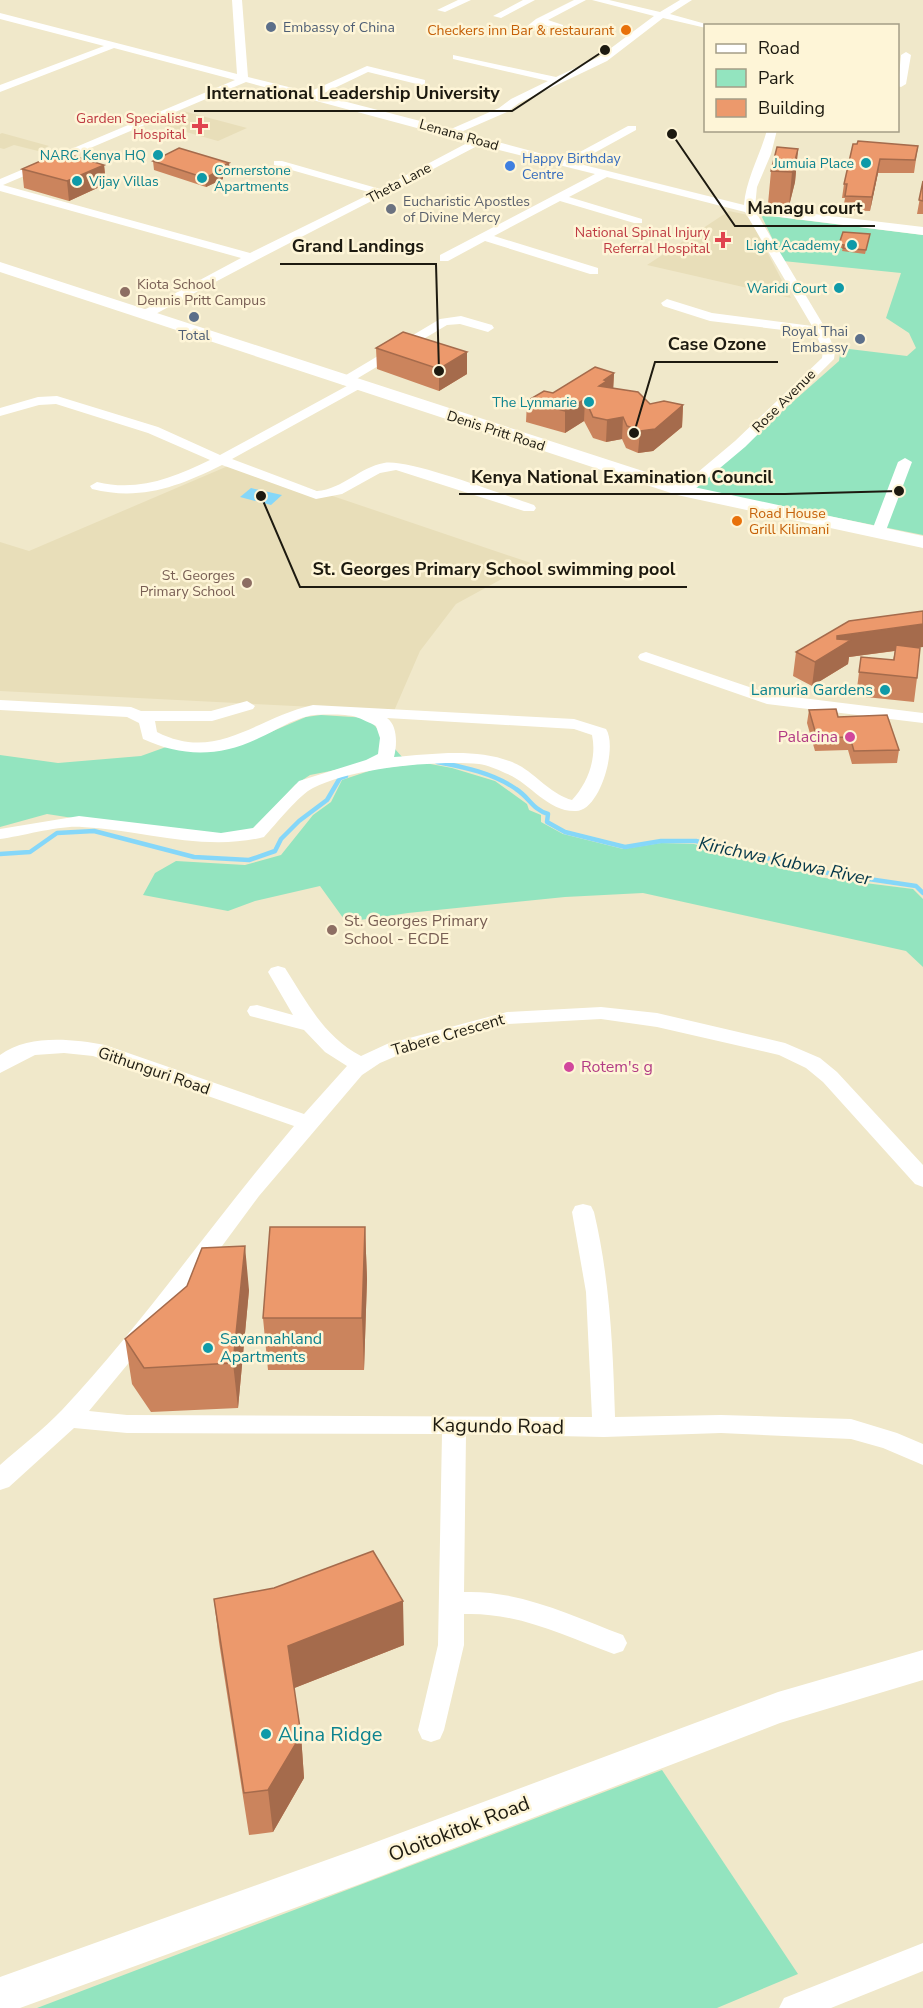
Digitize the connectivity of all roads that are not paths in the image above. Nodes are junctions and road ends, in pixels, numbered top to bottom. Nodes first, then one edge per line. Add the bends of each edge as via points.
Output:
1 (237, 0) edge
2 (466, 0) edge
3 (530, 0) edge
4 (581, 0) edge
5 (597, 0) edge
6 (687, 0) edge
7 (442, 10) dead end
8 (663, 14) junction
9 (0, 16) edge
10 (498, 16) dead end
11 (538, 21) dead end
12 (704, 25) edge
13 (114, 45) junction
14 (906, 55) edge
15 (457, 57) dead end
16 (243, 80) junction
17 (559, 81) junction
18 (421, 82) dead end
19 (901, 84) dead end
20 (0, 89) edge
21 (310, 96) junction
22 (632, 128) dead end
23 (772, 132) edge
24 (451, 133) junction
25 (478, 141) junction
26 (278, 163) dead end
27 (566, 164) junction
28 (604, 174) junction
29 (0, 183) edge
30 (0, 188) edge
31 (380, 192) junction
32 (558, 197) junction
33 (749, 210) junction
34 (638, 221) dead end
35 (923, 231) edge
36 (484, 237) junction
37 (251, 257) junction
38 (444, 258) dead end
39 (0, 267) edge
40 (594, 271) dead end
41 (667, 303) dead end
42 (146, 314) junction
43 (488, 328) dead end
44 (820, 332) junction
45 (350, 383) junction
46 (0, 412) edge
47 (221, 460) junction
48 (905, 462) dead end
49 (97, 486) dead end
50 (684, 492) junction
51 (530, 508) dead end
52 (878, 533) junction
53 (923, 542) edge
54 (646, 657) dead end
55 (0, 705) edge
56 (247, 706) dead end
57 (357, 712) junction
58 (141, 716) junction
59 (923, 718) edge
60 (372, 764) junction
61 (0, 834) edge
62 (278, 972) dead end
63 (257, 1011) dead end
64 (308, 1023) junction
65 (361, 1065) junction
66 (0, 1066) edge
67 (309, 1124) junction
68 (923, 1179) edge
69 (583, 1212) dead end
70 (69, 1418) junction
71 (454, 1425) junction
72 (604, 1427) junction
73 (923, 1455) edge
74 (0, 1480) edge
75 (452, 1603) junction
76 (614, 1643) dead end
77 (921, 1664) edge
78 (431, 1730) dead end
79 (923, 1957) edge
80 (0, 1996) edge
81 (794, 2008) edge

1 - 16 street
2 - 7 street
3 - 10 street
4 - 11 street
5 - 8 street
6 - 8 street
8 - 12 street
8 - 17 street via 617,50
9 - 13 street, Lenana Road
13 - 16 street, Lenana Road
13 - 20 street
14 - 19 street
15 - 17 street
16 - 21 street, Lenana Road
16 - 29 street
17 - 24 street
18 - 21 street via 367,69
21 - 24 street, Lenana Road
22 - 27 street
23 - 33 street via 751,187
24 - 25 street, Lenana Road
25 - 27 street, Lenana Road
25 - 31 street, Theta Lane
26 - 31 street
27 - 28 street, Lenana Road
28 - 32 street
28 - 33 street, Lenana Road
30 - 37 street
31 - 37 street, Theta Lane
32 - 34 street
32 - 36 street
33 - 35 street, Lenana Road
33 - 44 street, Rose Avenue
36 - 38 street
36 - 40 street
37 - 42 street
39 - 42 main road, Denis Pritt Road
41 - 44 street via 710,317
42 - 45 main road, Denis Pritt Road
43 - 45 street via 461,320 444,322
44 - 50 street, Rose Avenue via 829,351 828,359
45 - 47 street
45 - 50 main road, Denis Pritt Road
46 - 47 street via 57,400 153,430
47 - 49 street via 155,486 118,491
47 - 51 street via 327,496 379,466 397,465
48 - 52 street
50 - 52 main road, Denis Pritt Road
52 - 53 main road, Denis Pritt Road
54 - 59 street via 766,699
55 - 58 street via 114,710
56 - 58 street via 212,716
57 - 58 street via 301,712 243,740 194,747 169,745 149,735 147,721
57 - 60 street via 384,723 388,738 386,756
57 - 60 street via 566,724 600,733 603,748 593,788 576,806 557,801 514,770 482,759
60 - 61 street via 305,785 258,833 221,838 79,821
62 - 64 street
63 - 64 street
64 - 65 street via 339,1054
65 - 67 street, Tabere Crescent
65 - 68 street, Tabere Crescent via 394,1049 507,1018 601,1012 657,1020 785,1050 813,1063
66 - 67 street, Githunguri Road via 22,1052 85,1047
67 - 70 street, Tabere Crescent via 250,1191 186,1278
69 - 72 street via 591,1238 598,1305
70 - 71 street, Kagundo Road via 127,1424
70 - 74 street, Tabere Crescent
71 - 72 street, Kagundo Road
71 - 75 street
72 - 73 street, Kagundo Road via 721,1424 851,1429
75 - 76 street via 488,1602 524,1609
75 - 78 street via 451,1645
77 - 80 main road, Oloitokitok Road via 778,1708 360,1866
79 - 81 street

